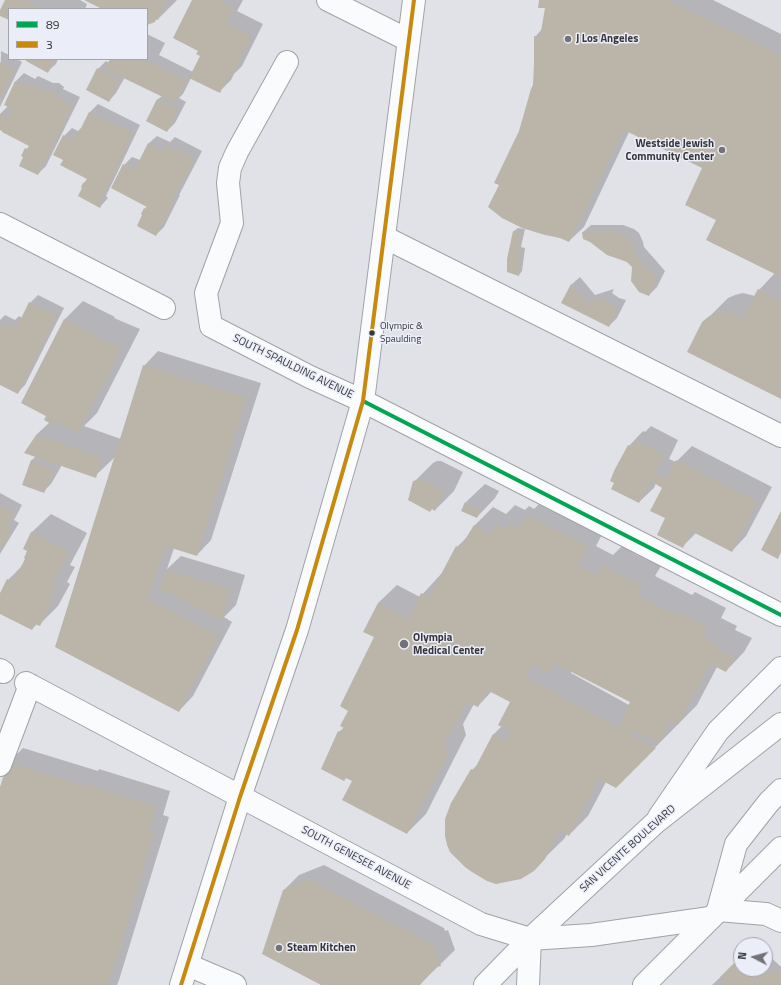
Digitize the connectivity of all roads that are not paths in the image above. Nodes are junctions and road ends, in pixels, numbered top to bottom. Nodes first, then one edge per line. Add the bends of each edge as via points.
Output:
1 (328, 0) edge
2 (414, 0) edge
3 (408, 40) junction
4 (287, 62) dead end
5 (0, 224) edge
6 (384, 237) junction
7 (164, 308) dead end
8 (363, 401) junction
9 (781, 436) edge
10 (781, 615) edge
11 (781, 668) edge
12 (781, 724) edge
13 (0, 765) edge
14 (781, 790) edge
15 (240, 797) junction
16 (656, 822) junction
17 (781, 848) edge
18 (714, 914) junction
19 (781, 921) edge
20 (530, 939) junction
21 (188, 964) junction
22 (182, 985) edge
23 (235, 985) edge
24 (485, 985) edge
25 (528, 985) edge
26 (644, 985) edge

1 - 3 main road
2 - 3 main road
3 - 6 main road
4 - 8 main road, SOUTH SPAULDING AVENUE via 230,168 228,183 232,223 206,293 211,326
5 - 7 main road
6 - 8 main road
6 - 9 main road
8 - 10 main road, SOUTH SPAULDING AVENUE
8 - 15 main road via 297,630
11 - 16 main road via 718,731
12 - 16 main road, SAN VICENTE BOULEVARD
13 - 15 main road, SOUTH GENESEE AVENUE via 28,684
14 - 18 main road via 736,844
15 - 20 main road, SOUTH GENESEE AVENUE via 480,924
15 - 21 main road
16 - 20 main road, SAN VICENTE BOULEVARD
17 - 18 main road
18 - 19 main road, SOUTH GENESEE AVENUE via 766,914
18 - 20 main road, SOUTH GENESEE AVENUE via 633,930
18 - 26 main road
20 - 24 main road, SAN VICENTE BOULEVARD
20 - 25 main road
21 - 22 main road
21 - 23 main road

